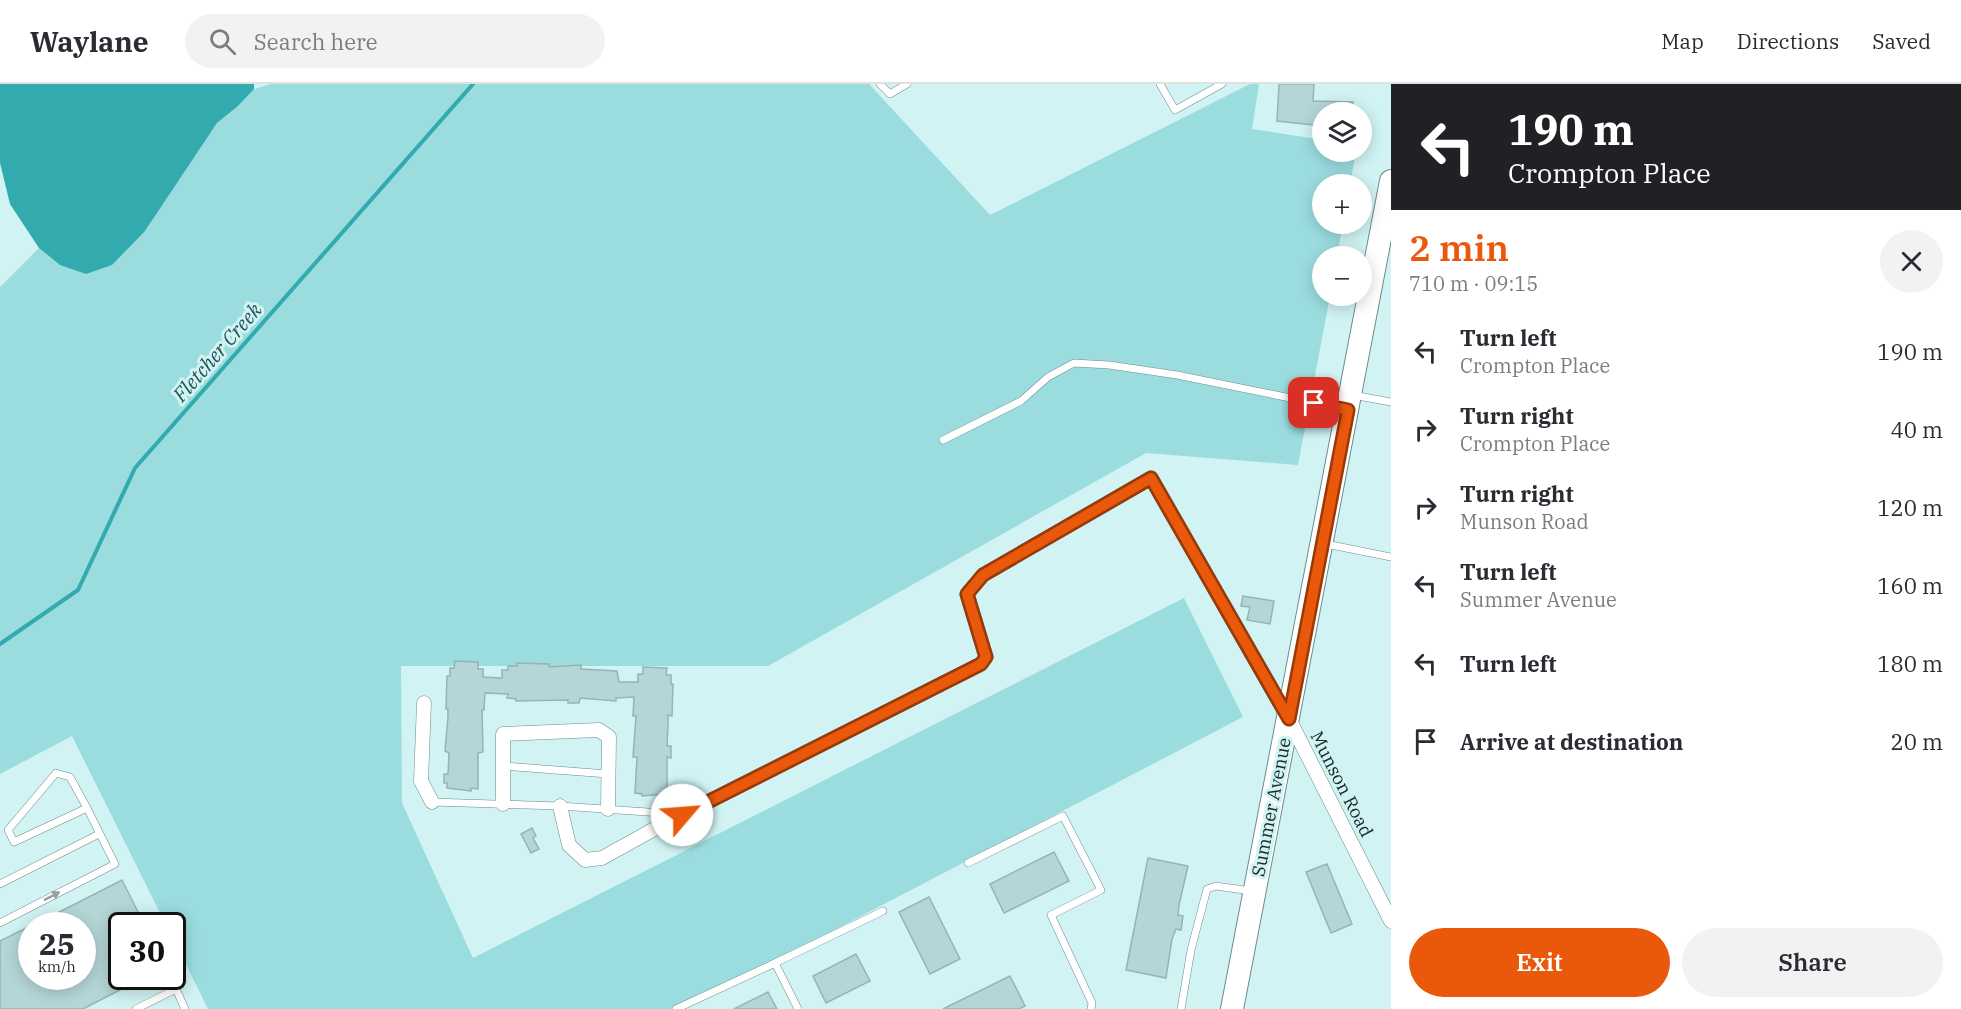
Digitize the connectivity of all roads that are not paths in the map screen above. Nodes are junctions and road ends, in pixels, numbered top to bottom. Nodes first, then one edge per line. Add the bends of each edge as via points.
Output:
1 (880, 84) edge
2 (907, 84) edge
3 (1160, 84) edge
4 (1222, 84) edge
5 (1391, 181) edge
6 (1349, 402) junction
7 (1391, 402) edge
8 (943, 440) dead end
9 (1322, 544) junction
10 (1391, 557) edge
11 (424, 702) dead end
12 (1289, 719) junction
13 (503, 766) junction
14 (609, 774) junction
15 (432, 802) joint
16 (503, 804) junction
17 (560, 806) junction
18 (87, 808) junction
19 (608, 809) junction
20 (682, 815) junction
21 (99, 834) junction
22 (968, 863) dead end
23 (0, 884) edge
24 (1254, 892) junction
25 (883, 910) dead end
26 (1391, 921) edge
27 (0, 922) edge
28 (775, 963) junction
29 (136, 1009) edge
30 (185, 1009) edge
31 (676, 1009) edge
32 (798, 1009) edge
33 (1092, 1009) edge
34 (1181, 1009) edge
35 (1232, 1009) edge

1 - 2 lane via 890,94
3 - 4 lane via 1175,110
5 - 6 main road, Summer Avenue
6 - 7 lane
6 - 8 lane via 1074,363 1048,377 1021,401
6 - 9 main road, Summer Avenue
9 - 10 lane
9 - 12 main road, Summer Avenue
11 - 15 street via 421,781
12 - 20 street, Munson Road via 1151,478 983,575 967,594 986,657 981,664
12 - 24 main road, Summer Avenue
12 - 26 street, Munson Road
13 - 14 lane
13 - 14 street via 503,734 599,730 609,737
13 - 16 street
14 - 19 street
15 - 16 lane
16 - 17 lane
17 - 19 lane
17 - 20 street via 569,845 585,860 603,858
18 - 18 lane via 14,842 8,830 56,773 70,777
18 - 21 lane
19 - 20 lane
21 - 23 lane
27 -> 21 lane via 115,864
22 - 33 lane via 1063,816 1101,890 1051,915
24 - 34 lane via 1216,886 1207,889
24 - 35 main road, Summer Avenue
25 - 28 lane
28 - 31 lane
28 - 32 lane
29 - 30 lane via 176,989

